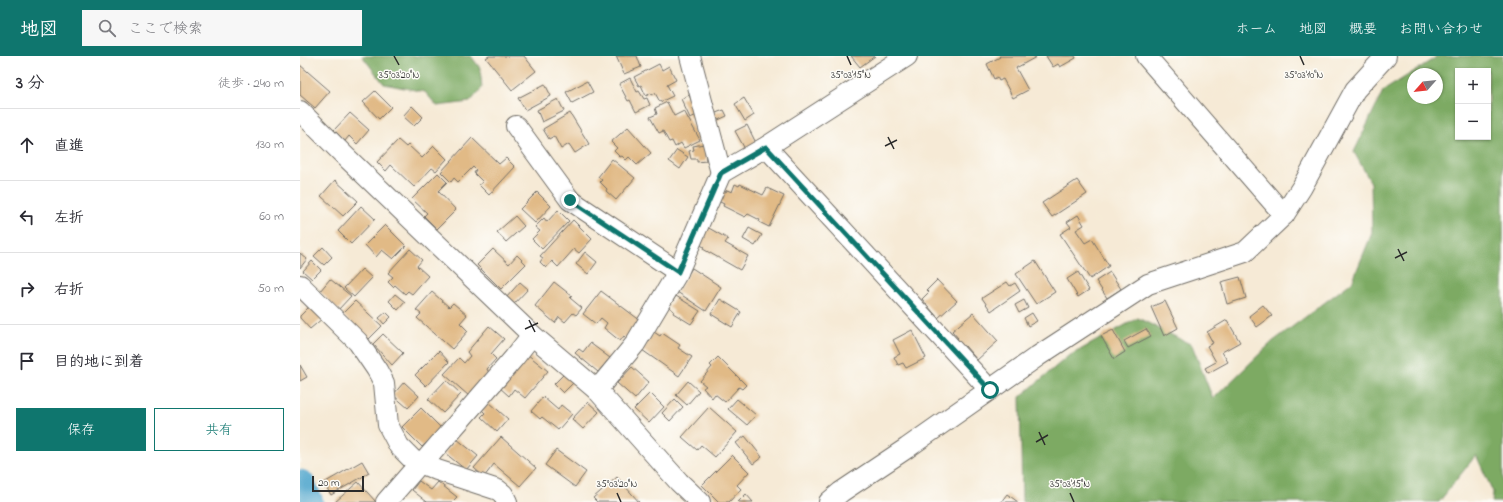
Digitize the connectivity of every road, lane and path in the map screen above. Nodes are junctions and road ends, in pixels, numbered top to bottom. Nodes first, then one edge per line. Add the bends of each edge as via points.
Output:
1 (690, 56) edge
2 (907, 56) edge
3 (1146, 56) edge
4 (1386, 56) edge
5 (300, 111) edge
6 (516, 126) dead end
7 (766, 147) junction
8 (721, 173) junction
9 (1284, 214) junction
10 (678, 272) junction
11 (300, 285) edge
12 (532, 335) junction
13 (597, 390) junction
14 (990, 390) junction
15 (421, 463) junction
16 (386, 502) edge
17 (507, 502) edge
18 (700, 502) edge
19 (829, 502) edge

1 - 8 street
2 - 7 street
3 - 9 street
4 - 9 street via 1355,90 1302,187
5 - 12 street
6 - 10 street via 570,200
7 - 8 street
7 - 14 street
8 - 10 street
9 - 14 street via 1245,252 1148,284
10 - 13 street via 635,344
11 - 15 street via 358,342 384,383 388,425 399,446 413,460
12 - 13 street
12 - 15 street
13 - 18 street
14 - 19 street
15 - 16 street
15 - 17 street via 498,490

